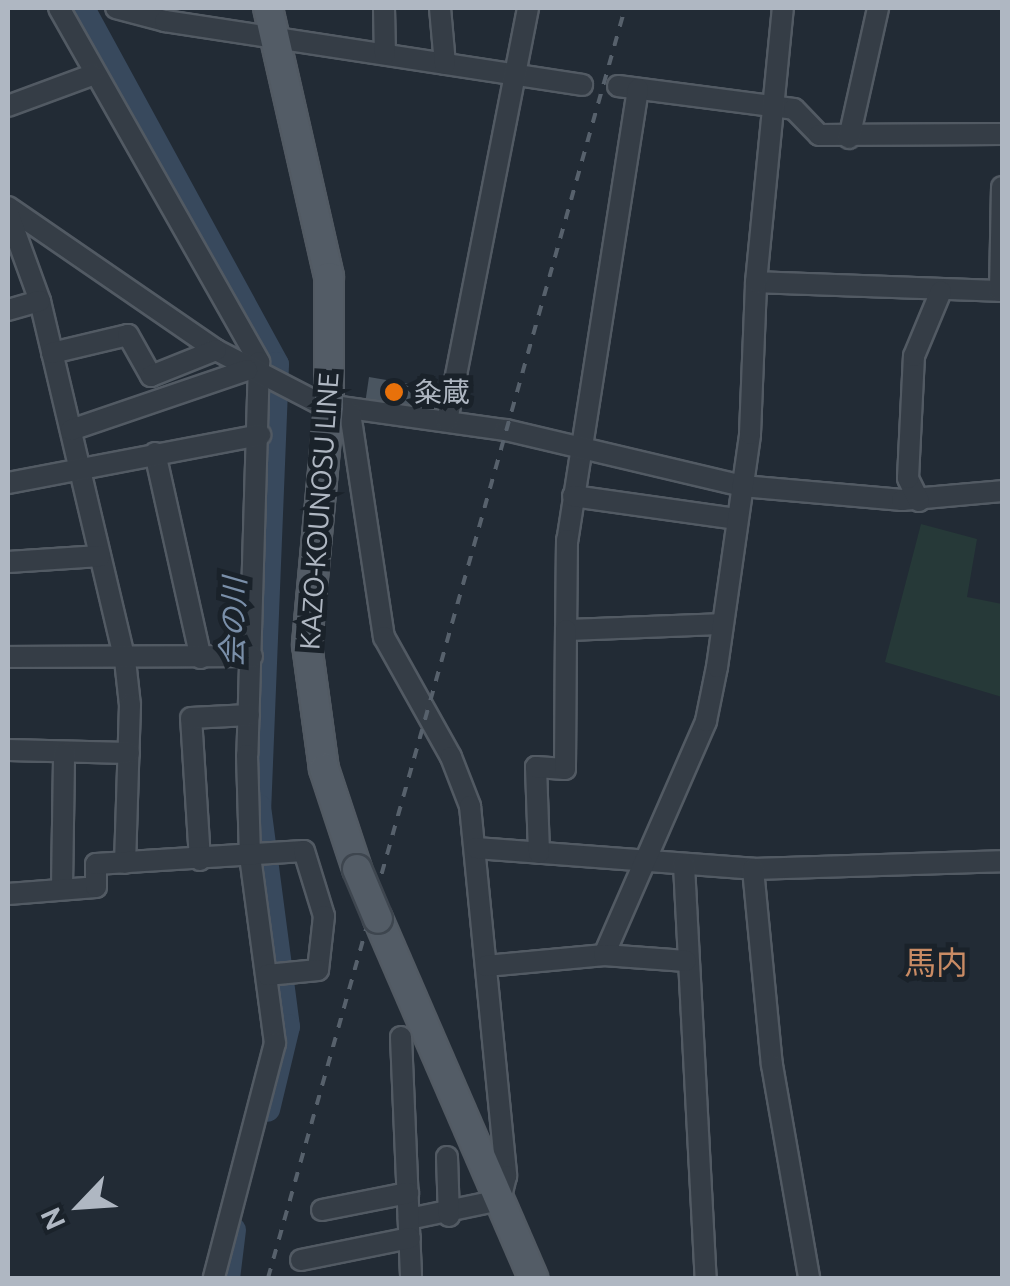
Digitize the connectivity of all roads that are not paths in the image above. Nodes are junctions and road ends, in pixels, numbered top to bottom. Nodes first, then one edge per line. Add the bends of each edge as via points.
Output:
1 (59, 8) edge
2 (116, 8) edge
3 (268, 8) edge
4 (384, 8) edge
5 (440, 8) edge
6 (528, 8) edge
7 (783, 8) edge
8 (878, 8) edge
9 (277, 38) junction
10 (385, 54) junction
11 (445, 64) junction
12 (514, 73) junction
13 (92, 75) junction
14 (582, 85) dead end
15 (8, 106) edge
16 (773, 106) junction
17 (1002, 134) edge
18 (850, 138) junction
19 (1002, 188) edge
20 (8, 210) edge
21 (756, 282) junction
22 (940, 291) junction
23 (1001, 291) edge
24 (40, 301) junction
25 (8, 310) edge
26 (216, 350) junction
27 (52, 352) junction
28 (264, 379) junction
29 (339, 410) junction
30 (447, 420) junction
31 (71, 430) junction
32 (260, 435) junction
33 (580, 448) junction
34 (156, 453) junction
35 (82, 466) junction
36 (8, 483) edge
37 (742, 486) junction
38 (1002, 491) edge
39 (573, 496) junction
40 (919, 500) junction
41 (737, 520) junction
42 (100, 556) junction
43 (8, 562) edge
44 (722, 624) junction
45 (566, 630) junction
46 (252, 656) junction
47 (8, 658) edge
48 (201, 658) junction
49 (124, 660) junction
50 (248, 715) junction
51 (8, 750) edge
52 (64, 753) junction
53 (128, 753) junction
54 (476, 848) junction
55 (539, 853) junction
56 (259, 855) junction
57 (200, 860) junction
58 (646, 861) junction
59 (1002, 861) edge
60 (125, 863) junction
61 (684, 865) junction
62 (752, 869) junction
63 (62, 886) junction
64 (8, 894) edge
65 (604, 955) junction
66 (686, 961) junction
67 (486, 966) junction
68 (274, 976) junction
69 (401, 1037) dead end
70 (446, 1157) dead end
71 (408, 1193) junction
72 (500, 1200) junction
73 (322, 1210) dead end
74 (448, 1216) junction
75 (409, 1229) junction
76 (300, 1260) dead end
77 (214, 1278) edge
78 (411, 1278) edge
79 (533, 1278) edge
80 (706, 1278) edge
81 (809, 1278) edge

1 - 13 street
2 - 9 street
3 - 9 main road, KAZO-KOUNOSU LINE
4 - 10 street
5 - 11 street
6 - 12 street
7 - 16 street
8 - 18 street
9 - 10 street
9 - 29 main road, KAZO-KOUNOSU LINE via 328,276
10 - 11 street
11 - 12 street
12 - 14 street
12 - 30 street
13 - 15 street
13 - 28 street via 248,334
16 - 18 street via 794,109 819,134
16 - 21 street
16 - 33 street via 628,87
17 - 18 street
19 - 23 street
20 - 24 street
20 - 26 street
21 - 22 street
21 - 37 street
22 - 23 street
22 - 40 street via 914,356 908,478
24 - 25 street
24 - 27 street
26 - 27 street via 150,376 128,335
26 - 28 street
27 - 31 street
28 - 29 street
28 - 31 street
28 - 32 street
29 - 30 street
29 - 54 street via 377,614 407,687 466,790
29 - 72 main road, KAZO-KOUNOSU LINE, bridge via 307,645 324,769 378,919
30 - 33 street
31 - 35 street
32 - 34 street
32 - 46 street
33 - 37 street
33 - 39 street
34 - 35 street
34 - 48 street
35 - 36 street
35 - 42 street
37 - 40 street
37 - 41 street
38 - 40 street
39 - 41 street
39 - 45 street
41 - 44 street
42 - 43 street
42 - 49 street
44 - 45 street
44 - 58 street via 706,721
45 - 55 street via 565,769 536,768
46 - 48 street
46 - 50 street
47 - 49 street
48 - 49 street
49 - 53 street
50 - 56 street
50 - 57 street via 192,718
51 - 52 street
52 - 53 street
52 - 63 street
53 - 60 street
54 - 55 street
54 - 67 street
55 - 58 street
56 - 57 street
56 - 68 street
56 - 68 street via 304,851 324,916 318,970
57 - 60 street
58 - 61 street
58 - 65 street
59 - 62 street
60 - 63 street via 96,864 96,886
61 - 62 street
61 - 66 street
62 - 81 street via 772,1065
63 - 64 street
65 - 66 street
65 - 67 street
66 - 80 street via 697,1054
67 - 72 street via 506,1176
68 - 77 street via 273,1060
69 - 71 street
70 - 74 street
71 - 73 street
71 - 75 street
72 - 74 street
72 - 79 main road, KAZO-KOUNOSU LINE
74 - 75 street
75 - 76 street
75 - 78 street

